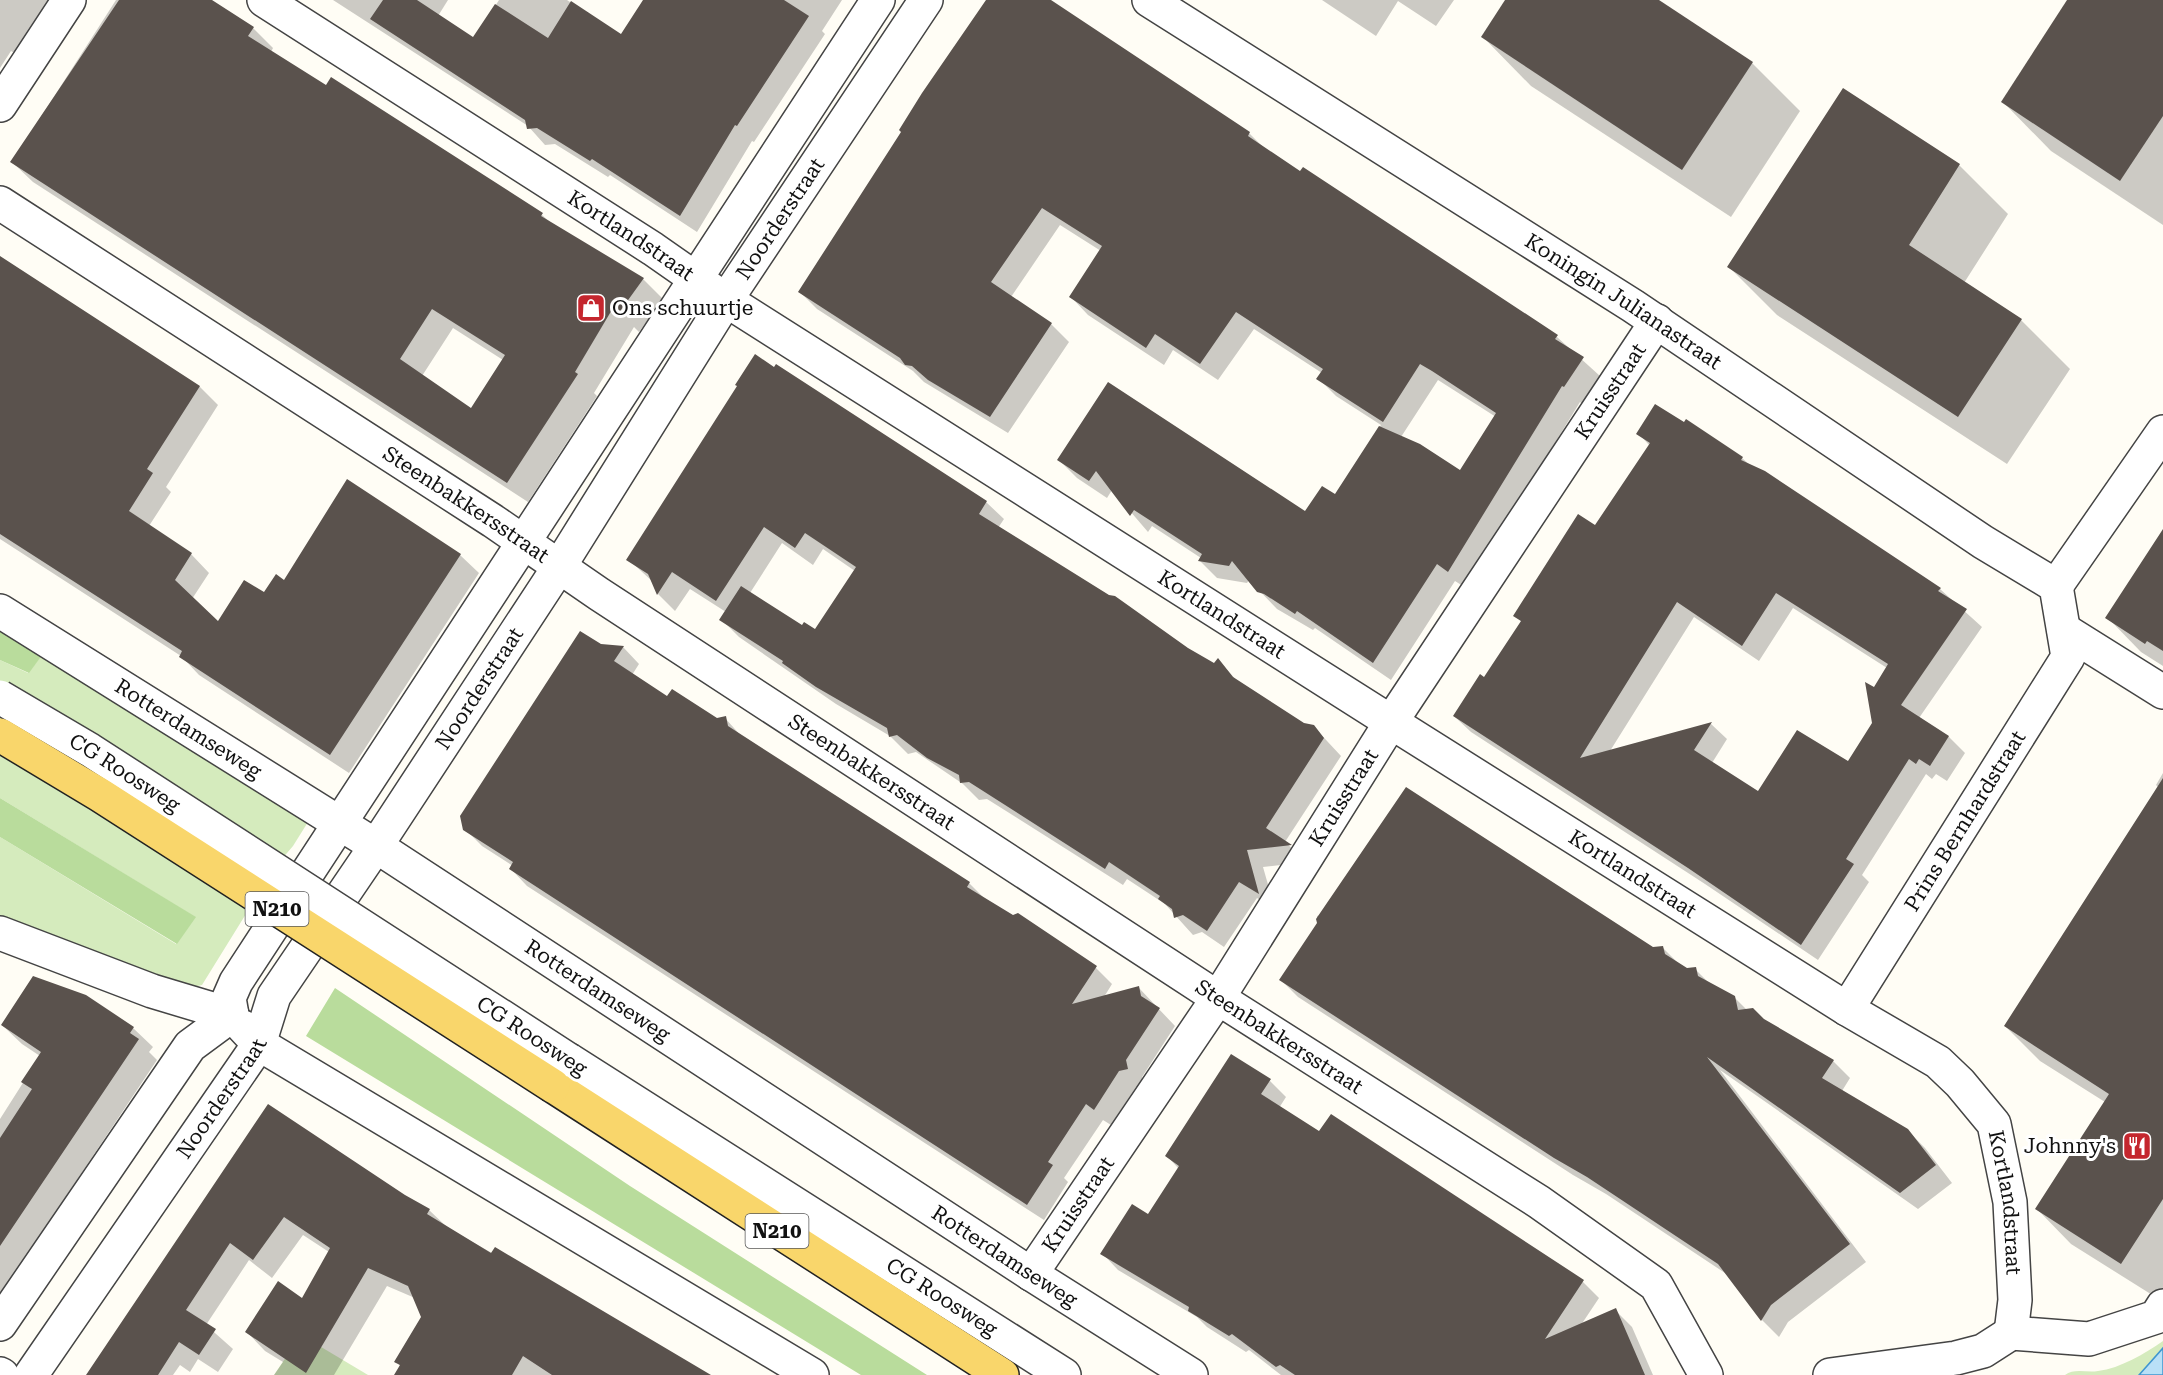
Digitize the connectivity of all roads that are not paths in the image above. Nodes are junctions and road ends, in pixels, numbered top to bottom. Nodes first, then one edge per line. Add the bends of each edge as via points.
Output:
1 (69, 0) edge
2 (264, 0) edge
3 (878, 0) edge
4 (926, 0) edge
5 (1149, 0) edge
6 (0, 105) edge
7 (0, 203) edge
8 (696, 277) junction
9 (726, 300) junction
10 (1657, 321) junction
11 (2163, 432) edge
12 (523, 543) junction
13 (559, 567) junction
14 (2056, 586) junction
15 (0, 611) edge
16 (2064, 630) junction
17 (2163, 692) edge
18 (0, 698) edge
19 (1391, 722) junction
20 (0, 735) edge
21 (341, 824) junction
22 (376, 846) junction
23 (0, 933) edge
24 (1218, 998) junction
25 (1847, 1009) junction
26 (232, 1015) junction
27 (259, 1044) junction
28 (561, 1073) junction
29 (1031, 1274) junction
30 (2163, 1306) edge
31 (0, 1324) edge
32 (2011, 1333) junction
33 (31, 1375) edge
34 (812, 1375) edge
35 (1002, 1375) edge
36 (1064, 1375) edge
37 (1191, 1375) edge
38 (1706, 1375) edge
39 (1830, 1375) edge

1 - 6 street
2 - 8 street, Kortlandstraat
3 - 8 street, Noorderstraat
4 - 9 street, Noorderstraat
5 - 10 street, Koningin Julianastraat
7 - 12 street, Steenbakkersstraat
8 - 9 street, Kortlandstraat
8 - 12 street, Noorderstraat
9 - 13 street, Noorderstraat
9 - 19 street, Kortlandstraat
10 - 14 street, Koningin Julianastraat via 1983,542
10 - 19 street, Kruisstraat
11 - 14 street
12 - 13 street, Steenbakkersstraat
12 - 21 street, Noorderstraat
13 - 22 street, Noorderstraat
13 - 24 street, Steenbakkersstraat
14 - 16 street
15 - 21 street, Rotterdamseweg
16 - 17 street
16 - 25 street, Prins Bernhardstraat via 2068,657
18 - 28 street, CG Roosweg, bridge via 90,750
19 - 24 street, Kruisstraat
19 - 25 street, Kortlandstraat
20 - 28 main road, CG Roosweg / N210, bridge
21 - 22 street, Rotterdamseweg
21 - 26 street, Noorderstraat via 236,982 229,998
22 - 27 street, Noorderstraat via 274,996
22 - 29 street, Rotterdamseweg
23 - 26 street via 152,990
24 - 29 street, Kruisstraat
24 - 38 street, Steenbakkersstraat via 1539,1202 1656,1285
25 - 32 street, Kortlandstraat via 1938,1062 1994,1124 2010,1202 2015,1300
26 - 27 street
26 - 31 street, Noorderstraat via 190,1046
27 - 33 street, Noorderstraat
27 - 34 street
28 - 35 main road, CG Roosweg / N210
28 - 36 street, CG Roosweg
29 - 37 street, Rotterdamseweg
30 - 32 street via 2156,1317 2089,1339
32 - 39 street via 1983,1351 1956,1358

